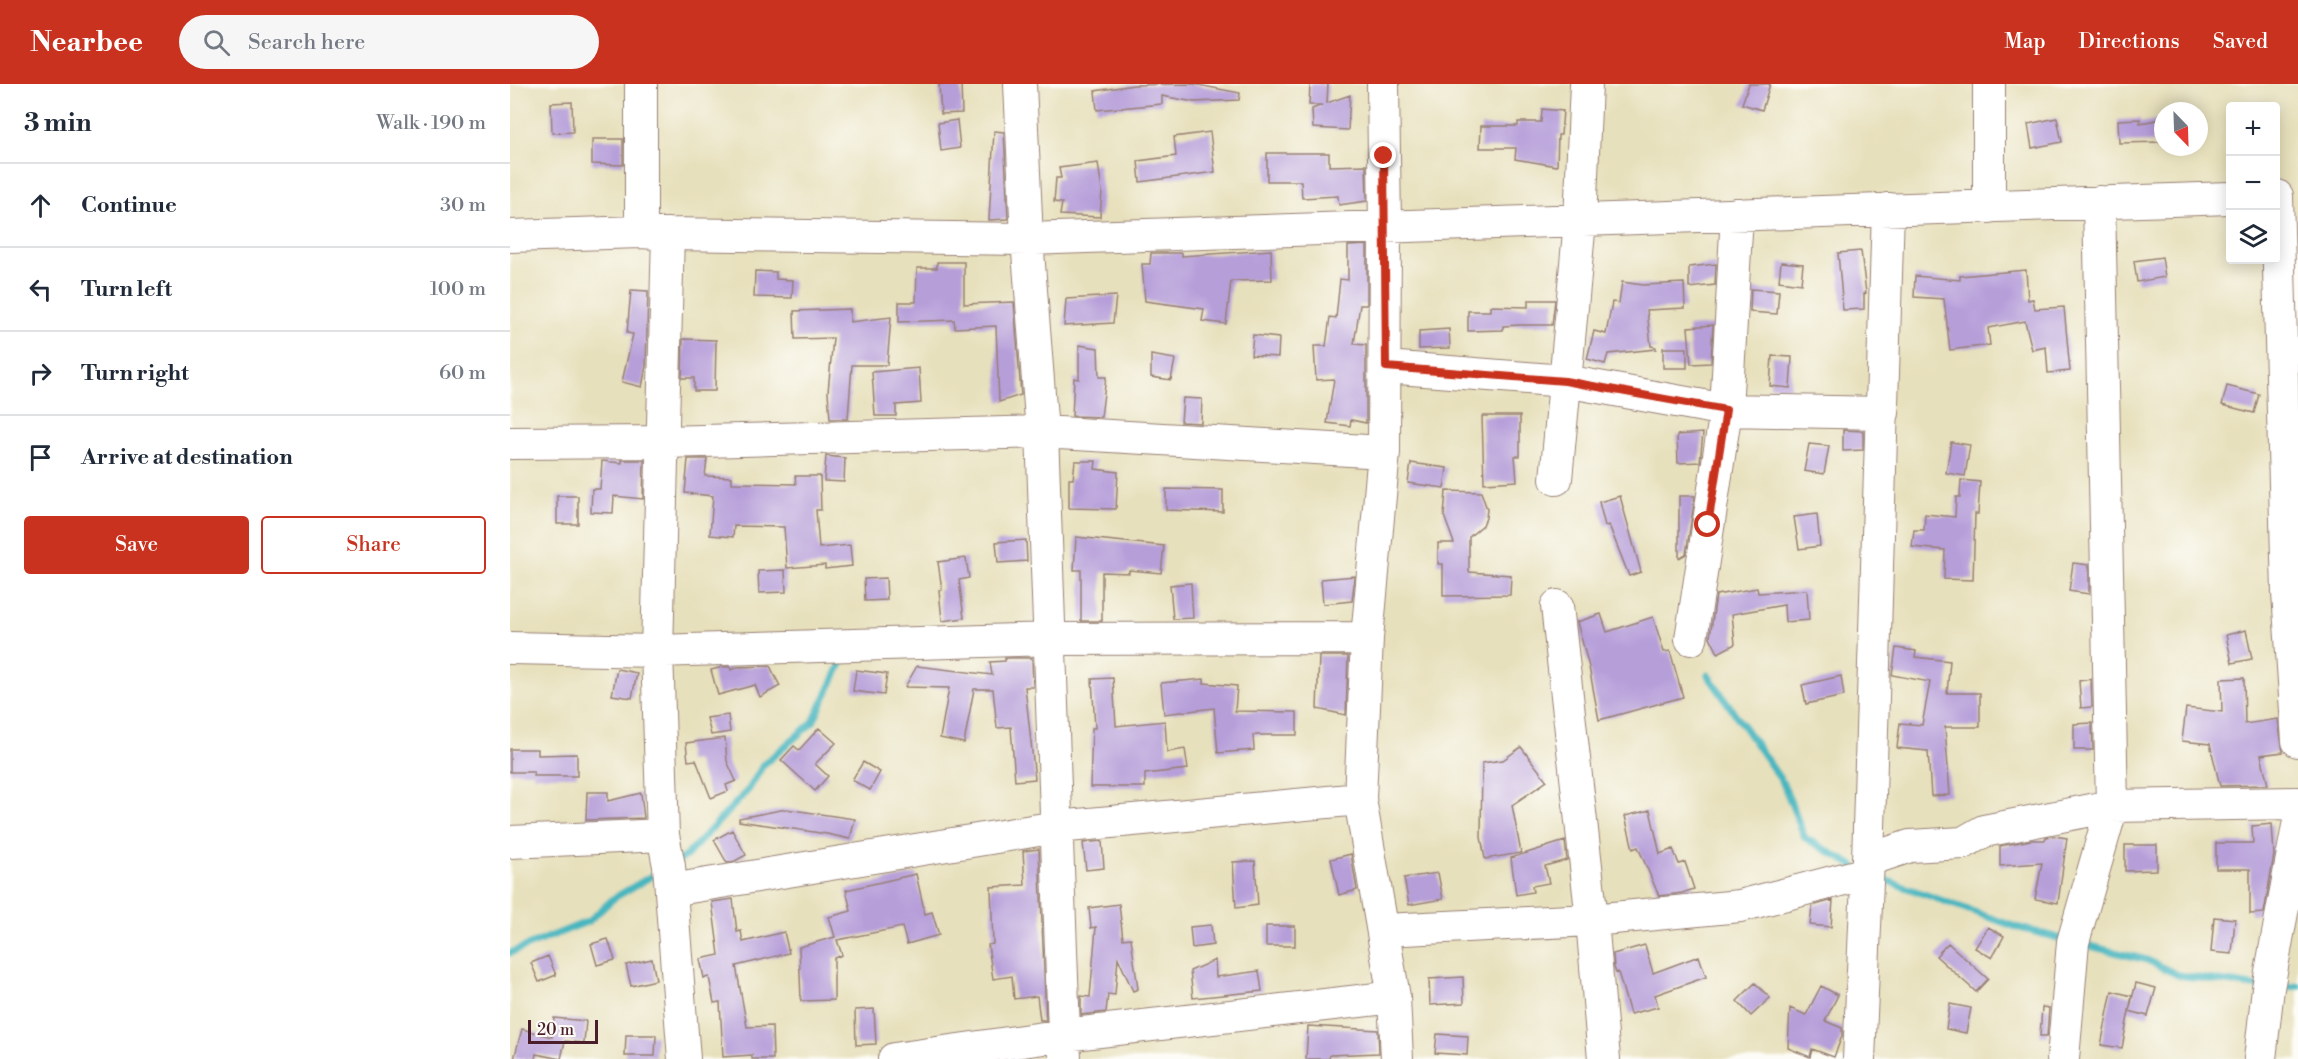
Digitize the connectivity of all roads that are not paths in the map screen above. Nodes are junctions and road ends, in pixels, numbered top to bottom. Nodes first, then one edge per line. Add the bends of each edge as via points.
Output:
1 (642, 84) edge
2 (1020, 84) edge
3 (1383, 84) edge
4 (1586, 84) edge
5 (1989, 84) edge
6 (2284, 196) edge
7 (2226, 198) edge
8 (2099, 202) junction
9 (1989, 207) junction
10 (1888, 209) junction
11 (1737, 214) junction
12 (1580, 221) junction
13 (1385, 227) junction
14 (655, 233) junction
15 (510, 236) edge
16 (1027, 239) junction
17 (1386, 367) junction
18 (1565, 381) junction
19 (1726, 410) junction
20 (1883, 413) junction
21 (1042, 432) junction
22 (510, 442) edge
23 (663, 442) junction
24 (1384, 452) junction
25 (1556, 479) dead end
26 (2293, 592) edge
27 (1557, 606) dead end
28 (1367, 638) junction
29 (1051, 639) junction
30 (1690, 639) dead end
31 (510, 648) edge
32 (657, 651) junction
33 (2298, 741) edge
34 (1360, 799) junction
35 (2298, 803) edge
36 (2112, 806) junction
37 (2298, 826) edge
38 (1057, 827) junction
39 (663, 835) junction
40 (510, 842) edge
41 (1867, 867) junction
42 (671, 890) junction
43 (1592, 920) junction
44 (1384, 930) junction
45 (1394, 997) junction
46 (1065, 1047) edge
47 (684, 1059) edge
48 (894, 1059) edge
49 (1397, 1059) edge
50 (1604, 1059) edge
51 (1859, 1059) edge
52 (2063, 1059) edge
53 (2260, 1059) edge

1 - 14 street
2 - 16 street
3 - 13 street
4 - 12 street
5 - 9 street
6 - 26 street
7 - 8 street
8 - 9 street
8 - 36 street
9 - 10 street
10 - 11 street
10 - 20 street
11 - 12 street
11 - 19 street
12 - 13 street
12 - 18 street
13 - 16 street
13 - 17 street
14 - 15 street
14 - 16 street
14 - 23 street
16 - 21 street
17 - 18 street
17 - 24 street
18 - 19 street
18 - 25 street
19 - 20 street
19 - 30 street
20 - 41 street
21 - 23 street
21 - 24 street
21 - 29 street
22 - 23 street
23 - 32 street
24 - 28 street
26 - 33 street
27 - 43 street
28 - 29 street
28 - 34 street
29 - 32 street
29 - 38 street
31 - 32 street
32 - 39 street
34 - 38 street
34 - 44 street
35 - 36 street
36 - 41 street via 1984,831 1962,843 1910,846
36 - 52 street via 2073,942
37 - 53 street via 2268,988
38 - 42 street
38 - 46 street
39 - 40 street
39 - 42 street
41 - 43 street via 1740,906
41 - 51 street
42 - 47 street
43 - 44 street
43 - 50 street
44 - 45 street
45 - 46 street
45 - 49 street
46 - 48 street

